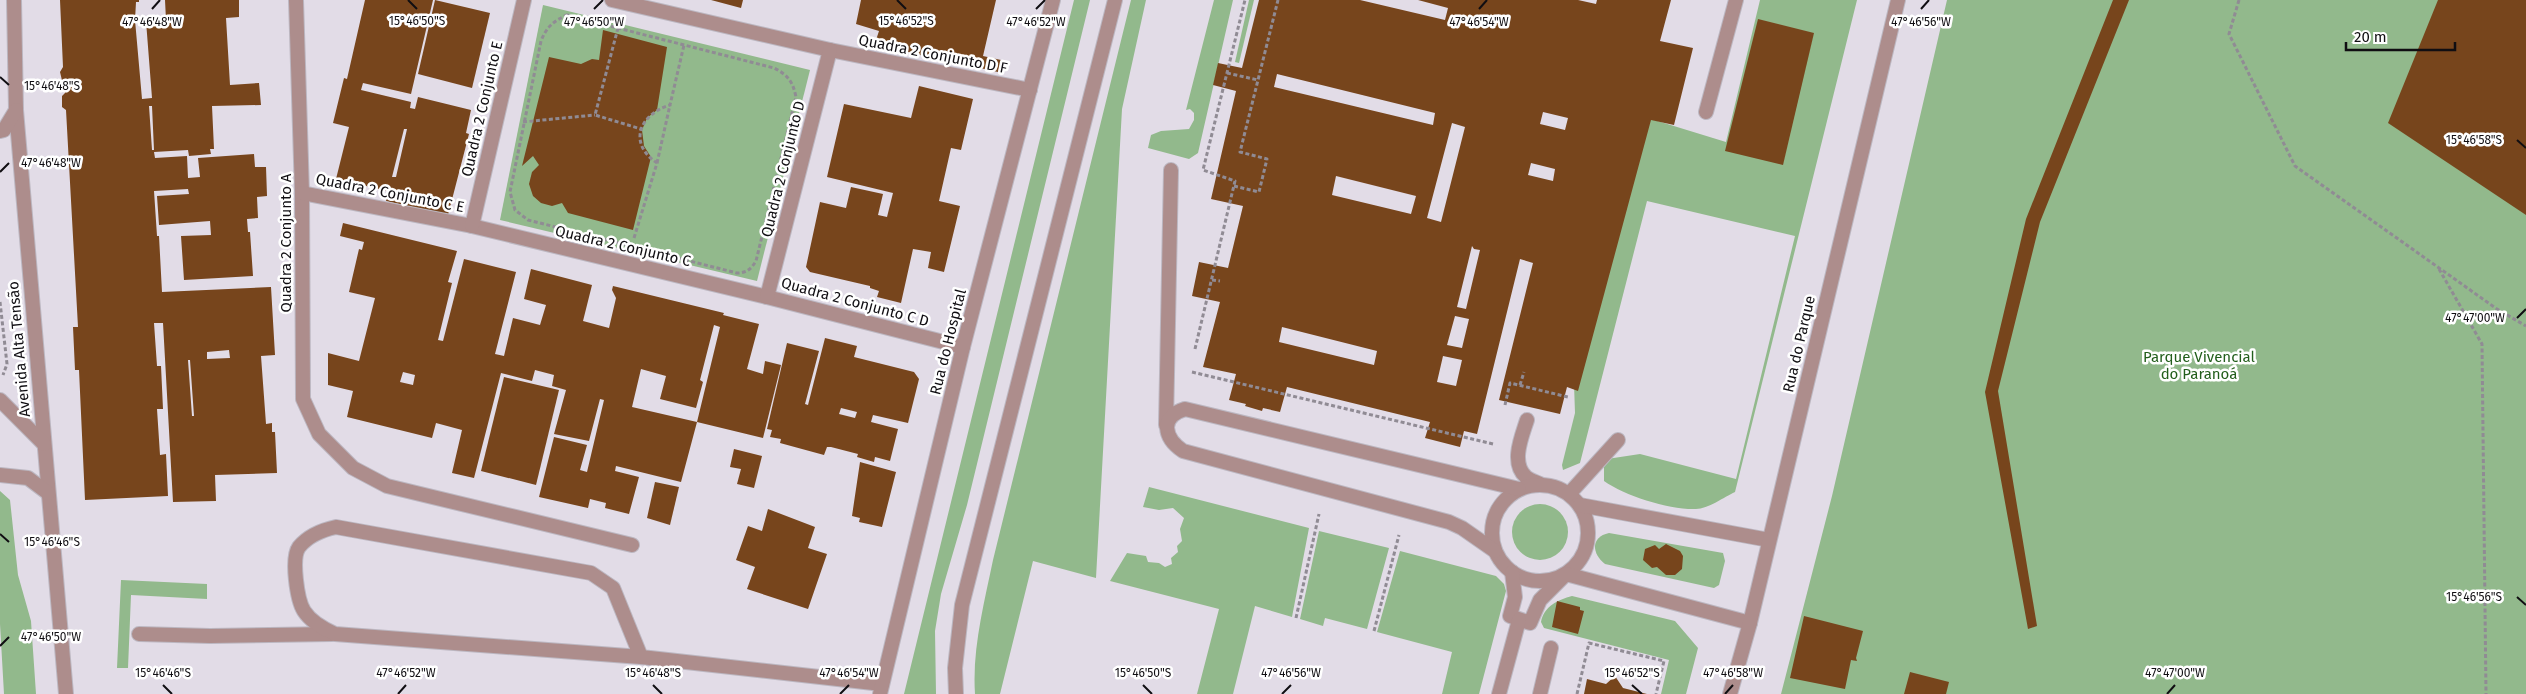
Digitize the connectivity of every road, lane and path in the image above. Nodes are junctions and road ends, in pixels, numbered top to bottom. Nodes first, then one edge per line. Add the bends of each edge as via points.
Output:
1 (14, 0) edge
2 (296, 0) edge
3 (524, 0) edge
4 (612, 0) edge
5 (1053, 0) edge
6 (1116, 0) edge
7 (1245, 0) edge
8 (1278, 0) edge
9 (1736, 0) edge
10 (1898, 0) edge
11 (2239, 0) edge
12 (618, 28) junction
13 (684, 44) junction
14 (830, 50) junction
15 (1227, 73) junction
16 (1258, 80) junction
17 (1030, 90) junction
18 (670, 105) junction
19 (16, 110) junction
20 (1706, 112) dead end
21 (595, 115) junction
22 (524, 123) junction
23 (641, 129) junction
24 (0, 131) edge
25 (656, 163) junction
26 (1171, 170) dead end
27 (1234, 186) junction
28 (302, 193) junction
29 (472, 226) junction
30 (631, 246) junction
31 (2438, 267) junction
32 (1212, 280) junction
33 (1220, 282) dead end
34 (767, 297) junction
35 (0, 302) edge
36 (2526, 326) edge
37 (963, 347) junction
38 (1194, 353) dead end
39 (1192, 362) dead end
40 (1524, 372) dead end
41 (2, 377) dead end
42 (1520, 385) junction
43 (1568, 397) dead end
44 (0, 400) edge
45 (1504, 409) dead end
46 (1527, 420) dead end
47 (1166, 431) junction
48 (1497, 436) dead end
49 (1618, 440) dead end
50 (44, 444) junction
51 (0, 475) edge
52 (1540, 484) junction
53 (1324, 489) junction
54 (1519, 489) junction
55 (48, 493) junction
56 (1568, 494) junction
57 (1580, 505) junction
58 (1406, 510) junction
59 (1769, 540) junction
60 (632, 545) dead end
61 (1495, 551) junction
62 (1512, 572) junction
63 (1566, 574) junction
64 (1296, 618) dead end
65 (1519, 620) junction
66 (1750, 623) junction
67 (1374, 631) dead end
68 (139, 634) dead end
69 (335, 634) junction
70 (1551, 648) dead end
71 (641, 657) junction
72 (881, 689) edge
73 (66, 694) edge
74 (956, 694) edge
75 (1499, 694) edge
76 (1540, 694) edge
77 (1577, 694) edge
78 (1656, 694) edge
79 (1730, 694) edge
80 (2486, 694) edge

1 - 19 street, Avenida Alta Tensão
2 - 28 street, Quadra 2 Conjunto A
3 - 29 street, Quadra 2 Conjunto E
4 - 14 street, Quadra 2 Conjunto D F
5 - 17 street, Rua do Hospital
6 - 74 street via 962,605 955,668
7 - 15 path
8 - 16 path
9 - 20 street
10 - 59 street, Rua do Parque
11 - 31 path via 2229,34 2295,166
12 - 13 path
12 - 21 path
12 - 22 path via 567,15 546,29
13 - 18 path
13 - 30 path via 774,68 787,75 794,85 796,97 756,261 744,273 737,273
14 - 17 street, Quadra 2 Conjunto D F
14 - 34 street, Quadra 2 Conjunto D
15 - 16 path
15 - 27 path via 1204,170 1236,181
16 - 27 path via 1240,152 1267,159 1259,192
17 - 37 street, Rua do Hospital
18 - 23 path via 649,116
18 - 25 path
19 - 24 street via 4,130
19 - 50 street, Avenida Alta Tensão
21 - 22 path
21 - 23 path
22 - 30 path via 510,192 512,205 518,214 528,220
23 - 25 path via 641,148
25 - 30 path
26 - 47 street
27 - 32 path
28 - 29 street, Quadra 2 Conjunto C E
28 - 60 street, Quadra 2 Conjunto A via 303,399 319,434 353,468 387,486
29 - 34 street, Quadra 2 Conjunto C
31 - 36 path
31 - 80 path via 2482,344
32 - 33 path
32 - 38 path
34 - 37 street, Quadra 2 Conjunto C D
35 - 41 path via 7,364
37 - 72 street, Rua do Hospital
39 - 48 path via 1190,371 1199,374 1495,445
40 - 42 path
42 - 43 path
42 - 45 path via 1510,383
44 - 50 street
46 - 52 street via 1518,450 1520,468 1526,477
47 - 53 street via 1170,443 1183,451
47 - 54 street via 1169,420 1176,412 1185,409
49 - 56 street
50 - 55 street, Avenida Alta Tensão
51 - 55 street via 28,478
52 - 54 street
52 - 56 street via 1555,486
53 - 58 street
53 - 64 path
54 - 61 street via 1500,504 1493,518 1491,535
55 - 73 street, Avenida Alta Tensão
56 - 57 street
57 - 59 street
57 - 63 street via 1586,518 1586,549 1579,562
58 - 61 street via 1462,528
58 - 67 path
59 - 66 street, Rua do Parque
61 - 62 street
62 - 63 street via 1533,581 1550,580
62 - 65 street via 1515,597 1510,616
63 - 65 street via 1540,600 1530,623
63 - 66 street
65 - 75 street
66 - 79 street, Rua do Parque
68 - 69 street
69 - 71 street
69 - 71 street via 305,612 299,599 295,563 298,548 310,537 336,527 591,573 613,588
70 - 76 street
71 - 72 street
77 - 78 path via 1589,643 1664,661

